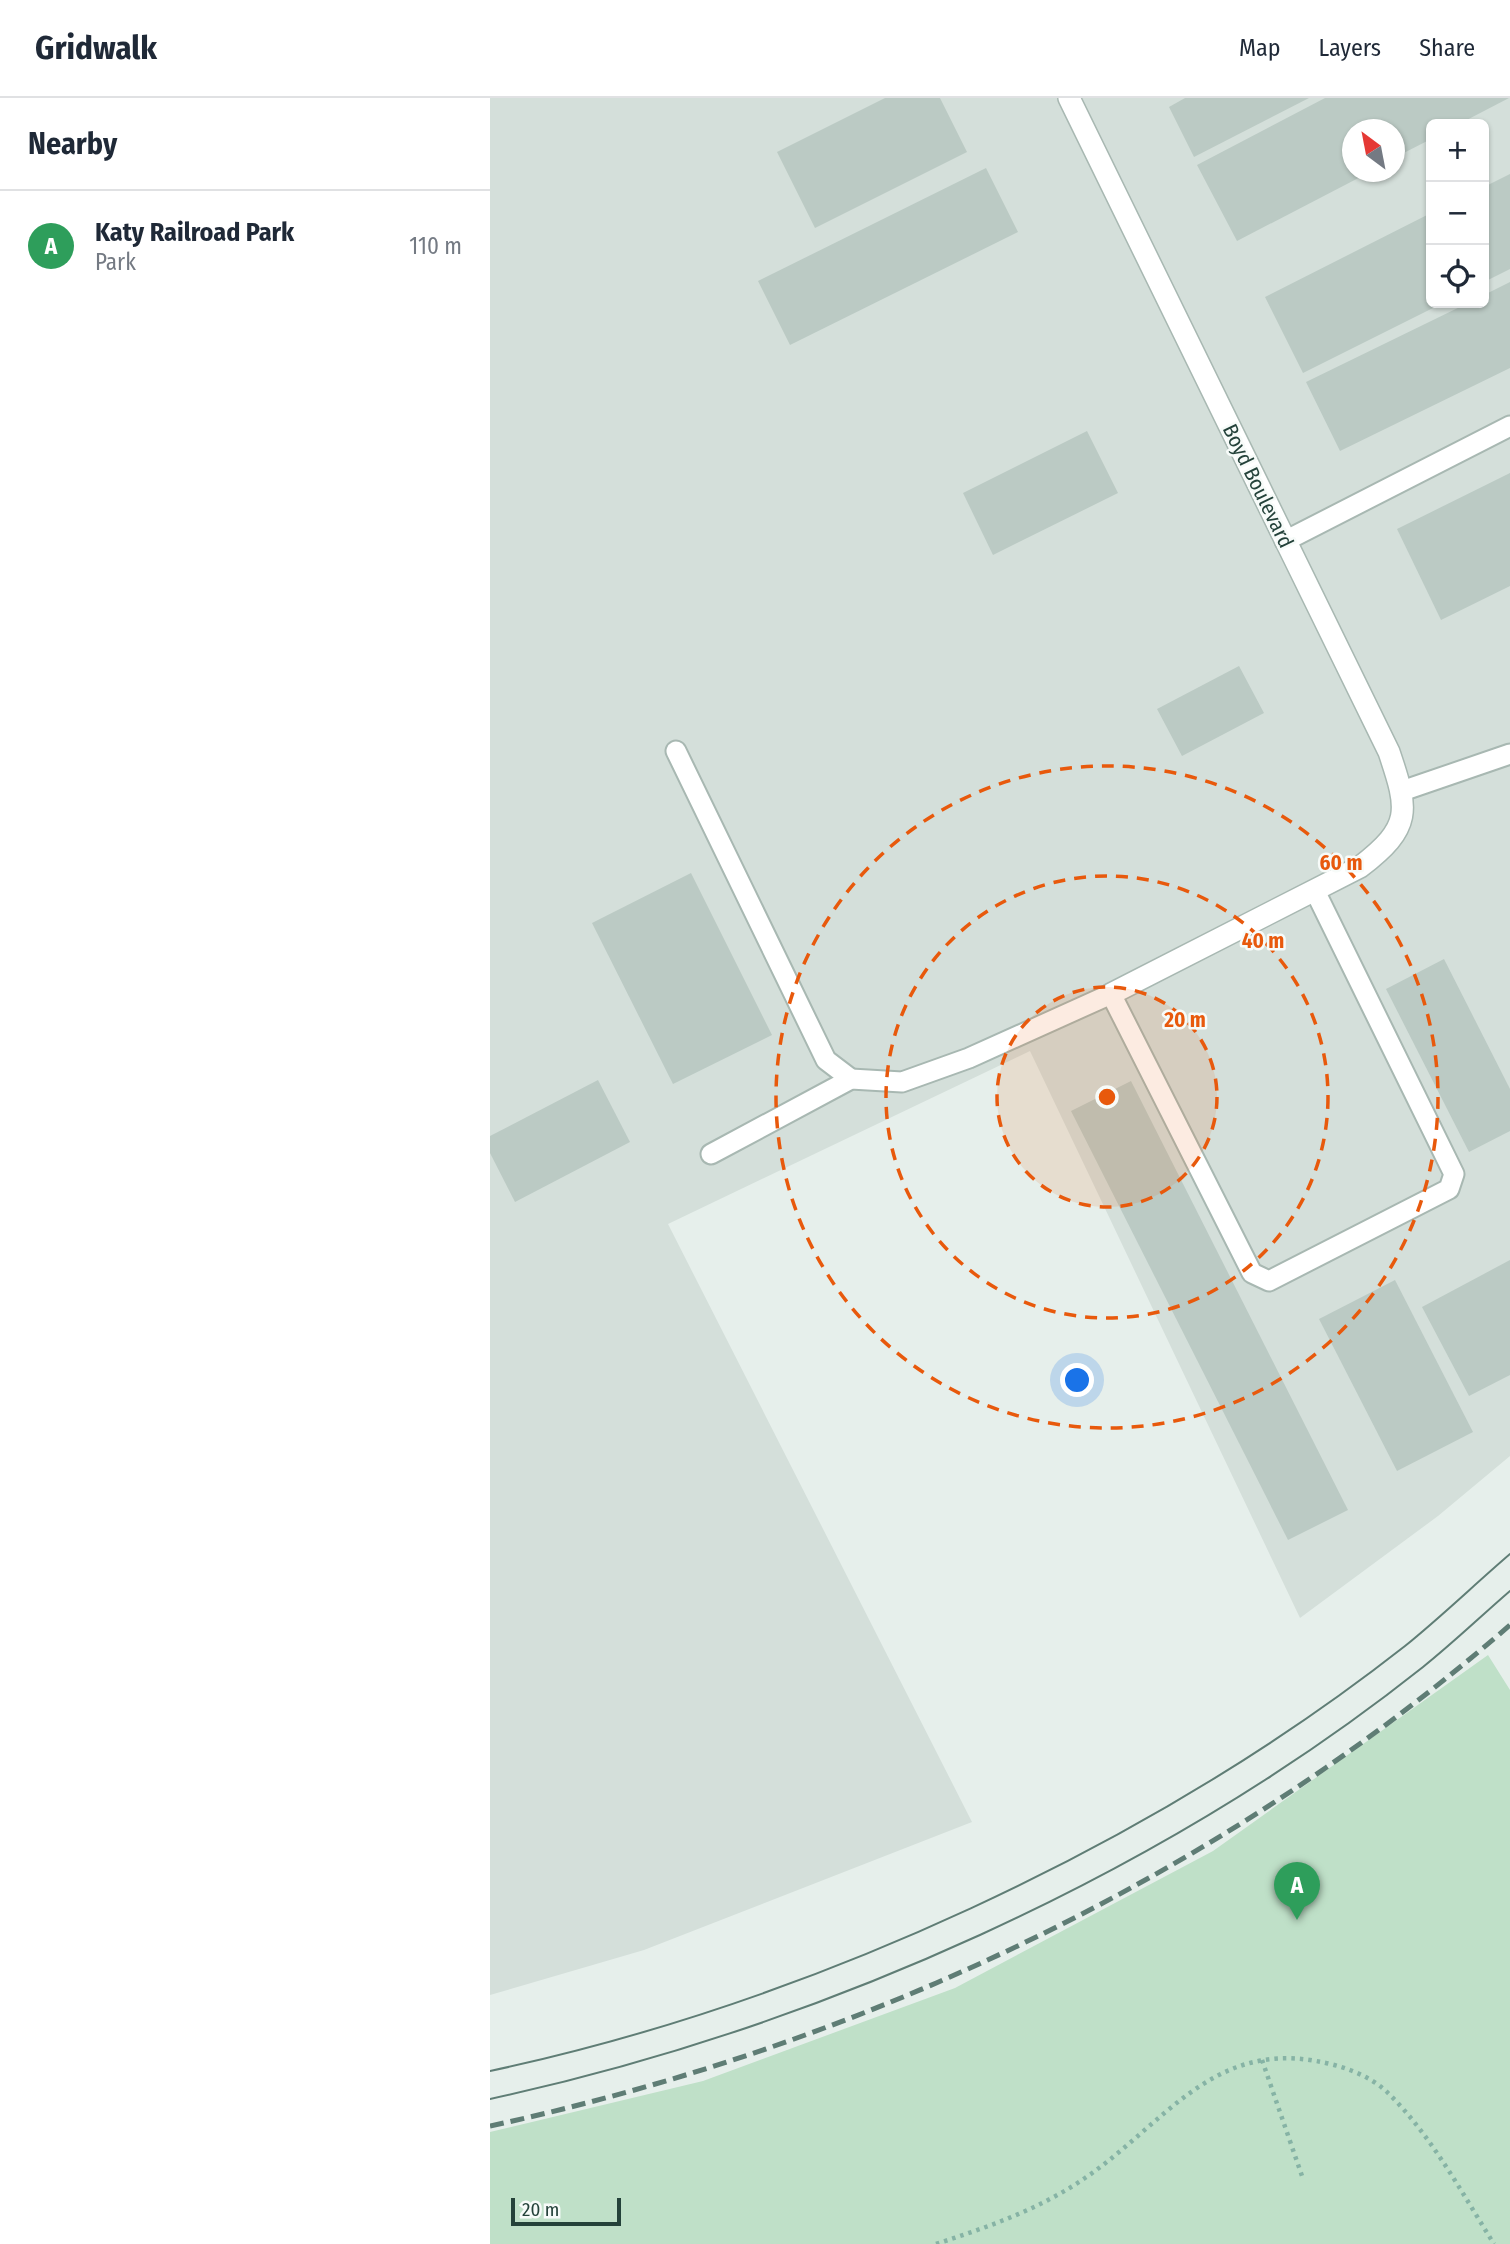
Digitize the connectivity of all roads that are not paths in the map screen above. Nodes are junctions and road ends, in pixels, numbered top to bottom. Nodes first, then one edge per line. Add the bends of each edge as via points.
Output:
1 (1069, 98) edge
2 (1510, 426) edge
3 (1285, 541) junction
4 (676, 751) dead end
5 (1510, 754) edge
6 (1402, 791) junction
7 (1315, 891) junction
8 (1111, 994) junction
9 (851, 1079) junction
10 (711, 1154) dead end

1 - 3 street, Boyd Boulevard
2 - 3 lane
3 - 6 street, Boyd Boulevard via 1389,752
4 - 9 lane via 826,1060
5 - 6 lane
6 - 7 street, Boyd Boulevard via 1402,824 1385,848
7 - 8 street, Boyd Boulevard
7 - 8 lane via 1454,1174 1449,1189 1305,1263 1269,1281 1252,1273
8 - 9 lane via 969,1058 902,1082
9 - 10 lane

